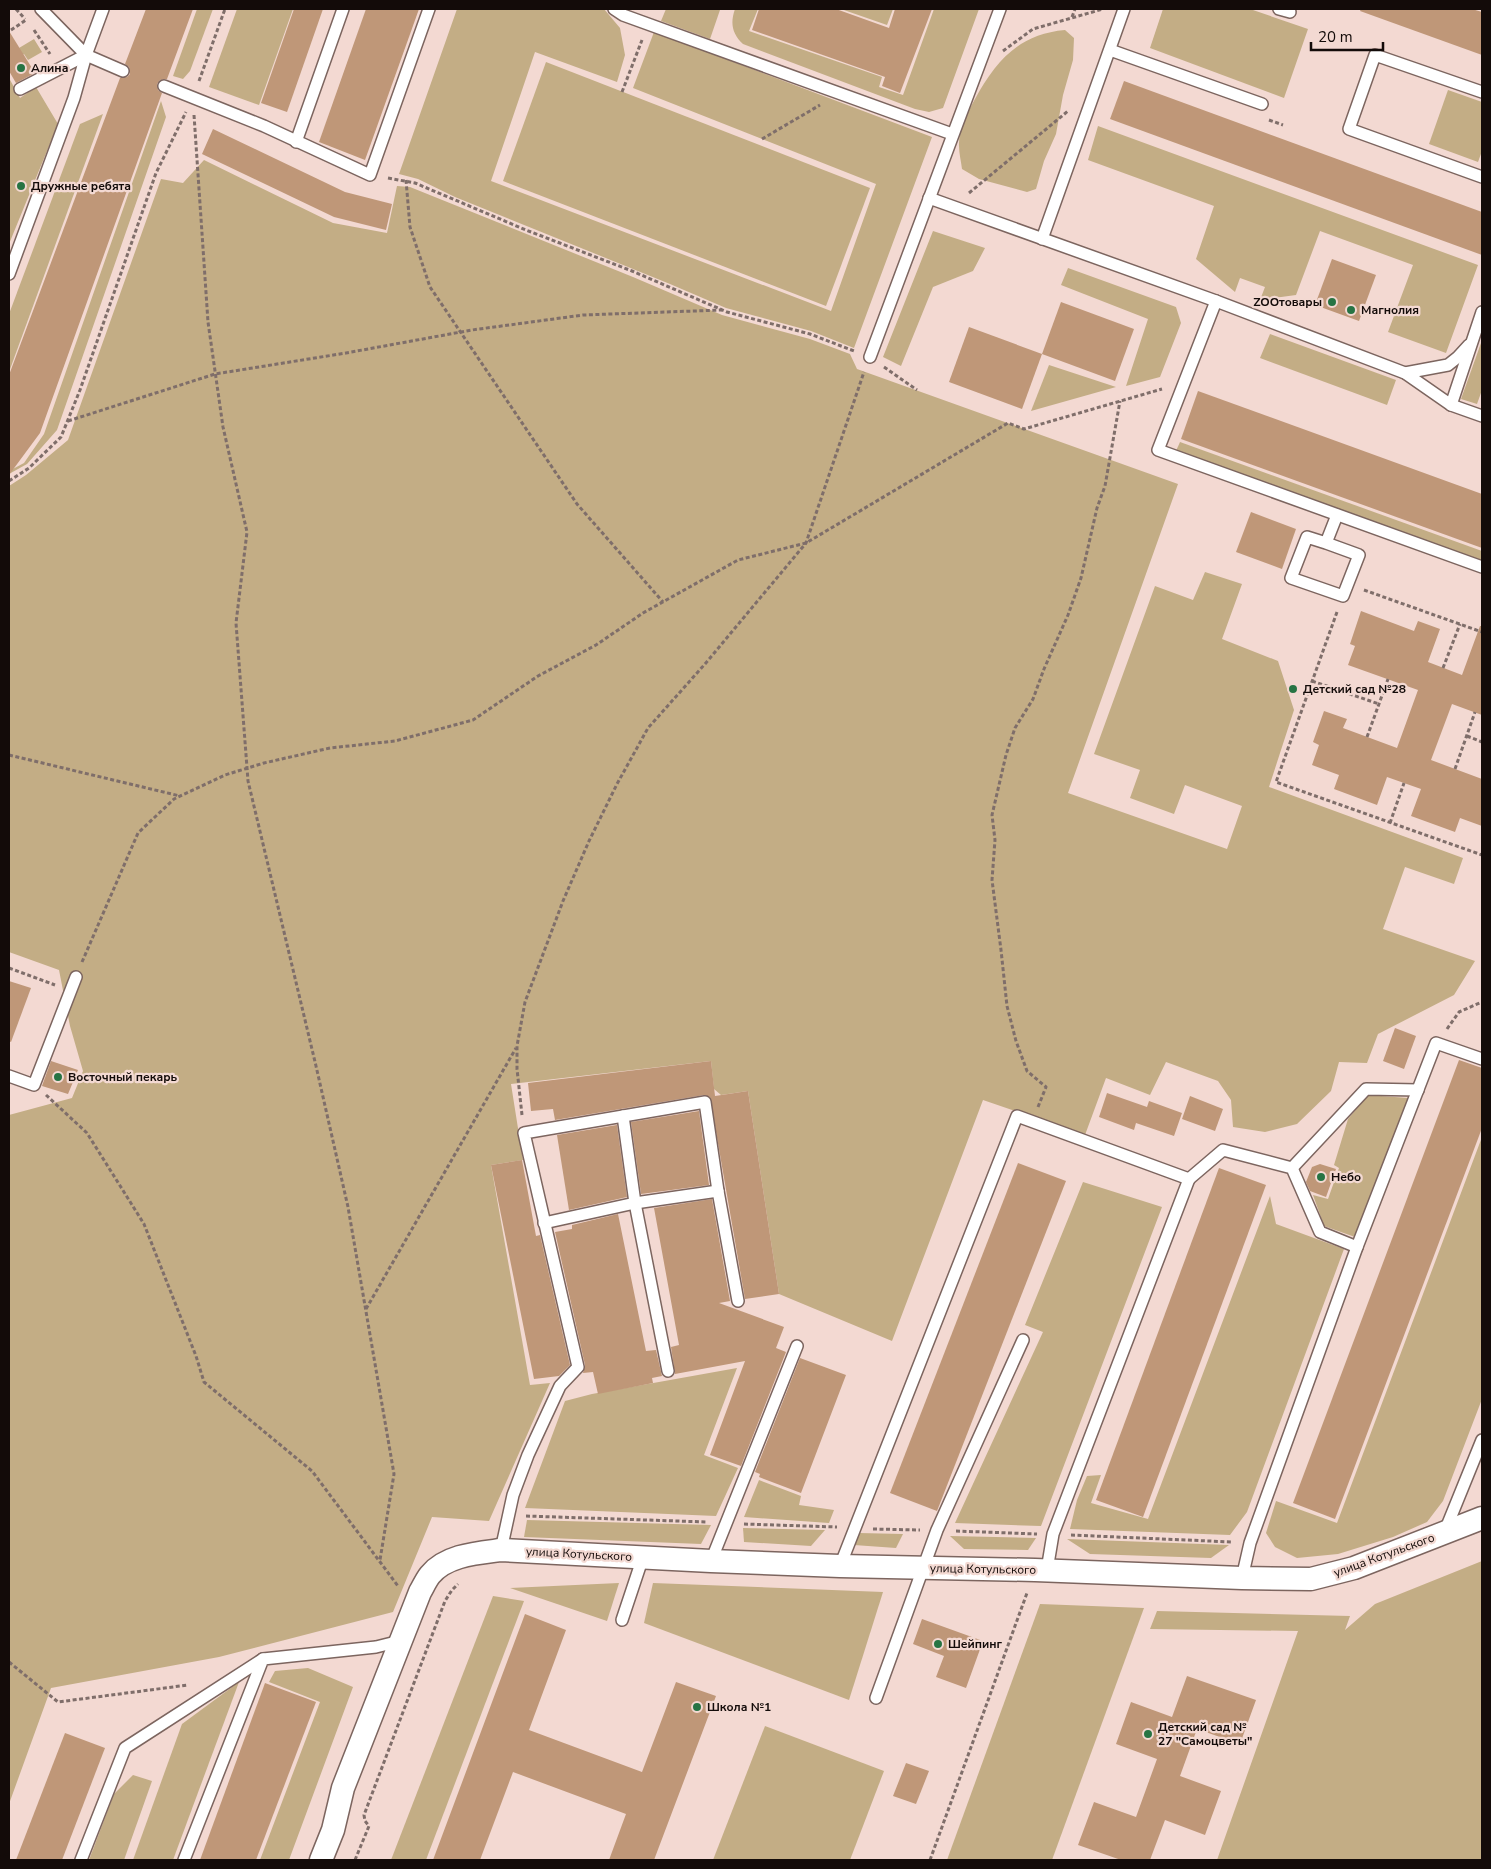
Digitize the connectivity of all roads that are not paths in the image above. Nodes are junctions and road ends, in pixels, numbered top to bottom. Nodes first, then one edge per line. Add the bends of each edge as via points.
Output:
1 (41, 9) edge
2 (103, 9) edge
3 (343, 9) edge
4 (429, 9) edge
5 (614, 9) edge
6 (1000, 9) edge
7 (1124, 9) edge
8 (1110, 50) junction
9 (86, 55) junction
10 (123, 71) dead end
11 (164, 86) dead end
12 (20, 89) dead end
13 (1482, 92) edge
14 (1262, 104) dead end
15 (952, 134) junction
16 (296, 142) junction
17 (1482, 177) edge
18 (929, 198) junction
19 (1042, 239) junction
20 (9, 274) edge
21 (1216, 301) junction
22 (1482, 312) edge
23 (1473, 340) junction
24 (870, 358) road end
25 (1405, 373) junction
26 (1451, 405) junction
27 (1482, 416) edge
28 (1337, 515) junction
29 (1326, 543) junction
30 (1482, 567) edge
31 (76, 977) road end
32 (1482, 1059) edge
33 (9, 1076) edge
34 (1418, 1090) junction
35 (623, 1116) junction
36 (1292, 1168) junction
37 (1189, 1180) junction
38 (718, 1191) junction
39 (635, 1203) junction
40 (544, 1223) junction
41 (1358, 1247) junction
42 (738, 1301) dead end
43 (1024, 1340) dead end
44 (797, 1346) dead end
45 (668, 1371) dead end
46 (1482, 1440) edge
47 (1482, 1518) edge
48 (1444, 1533) junction
49 (501, 1550) junction
50 (643, 1557) junction
51 (711, 1561) junction
52 (840, 1566) junction
53 (923, 1568) junction
54 (1041, 1570) junction
55 (1242, 1578) junction
56 (622, 1620) dead end
57 (400, 1641) junction
58 (263, 1659) junction
59 (876, 1698) dead end
60 (81, 1860) edge
61 (184, 1860) edge
62 (322, 1860) edge

1 - 9 lane
2 - 9 lane
3 - 16 lane
4 - 16 lane via 370,176
5 - 15 lane via 623,15
6 - 15 lane
7 - 8 lane
8 - 14 lane
8 - 19 lane
9 - 10 lane
9 - 12 lane
9 - 20 lane via 74,98
11 - 16 lane
13 - 17 lane via 1375,55 1349,129
15 - 18 lane
18 - 19 lane
18 - 24 lane
19 - 21 lane
21 - 25 lane
21 - 28 lane via 1158,450
22 - 23 lane
23 - 25 lane via 1448,365
23 - 26 lane
25 - 26 lane
26 - 27 lane
28 - 29 lane
28 - 30 lane
29 - 29 lane via 1307,537 1291,578 1343,596 1358,555
31 - 33 lane via 34,1085
32 - 34 lane via 1436,1043
34 - 36 lane via 1366,1089
34 - 41 lane
35 - 38 lane via 705,1102
35 - 39 lane
35 - 40 lane via 524,1133
36 - 37 lane via 1223,1150
36 - 41 lane via 1320,1232
37 - 52 lane via 1017,1116
37 - 54 lane
38 - 39 lane
38 - 42 lane
39 - 40 lane
39 - 45 lane
40 - 49 lane via 578,1367 560,1386 528,1455 513,1496
41 - 55 lane via 1250,1543
43 - 53 lane via 937,1530
44 - 51 lane
46 - 48 lane
47 - 48 street, улица Котульского
48 - 55 street, улица Котульского via 1354,1568 1311,1579
49 - 50 street, улица Котульского
49 - 57 street, улица Котульского via 449,1561 431,1573
50 - 51 street, улица Котульского
50 - 56 lane
51 - 52 street, улица Котульского
52 - 53 street, улица Котульского
53 - 54 street, улица Котульского
53 - 59 lane
54 - 55 street, улица Котульского
57 - 58 lane via 376,1647
57 - 62 street, улица Котульского via 343,1788
58 - 60 lane via 125,1748
58 - 61 lane

